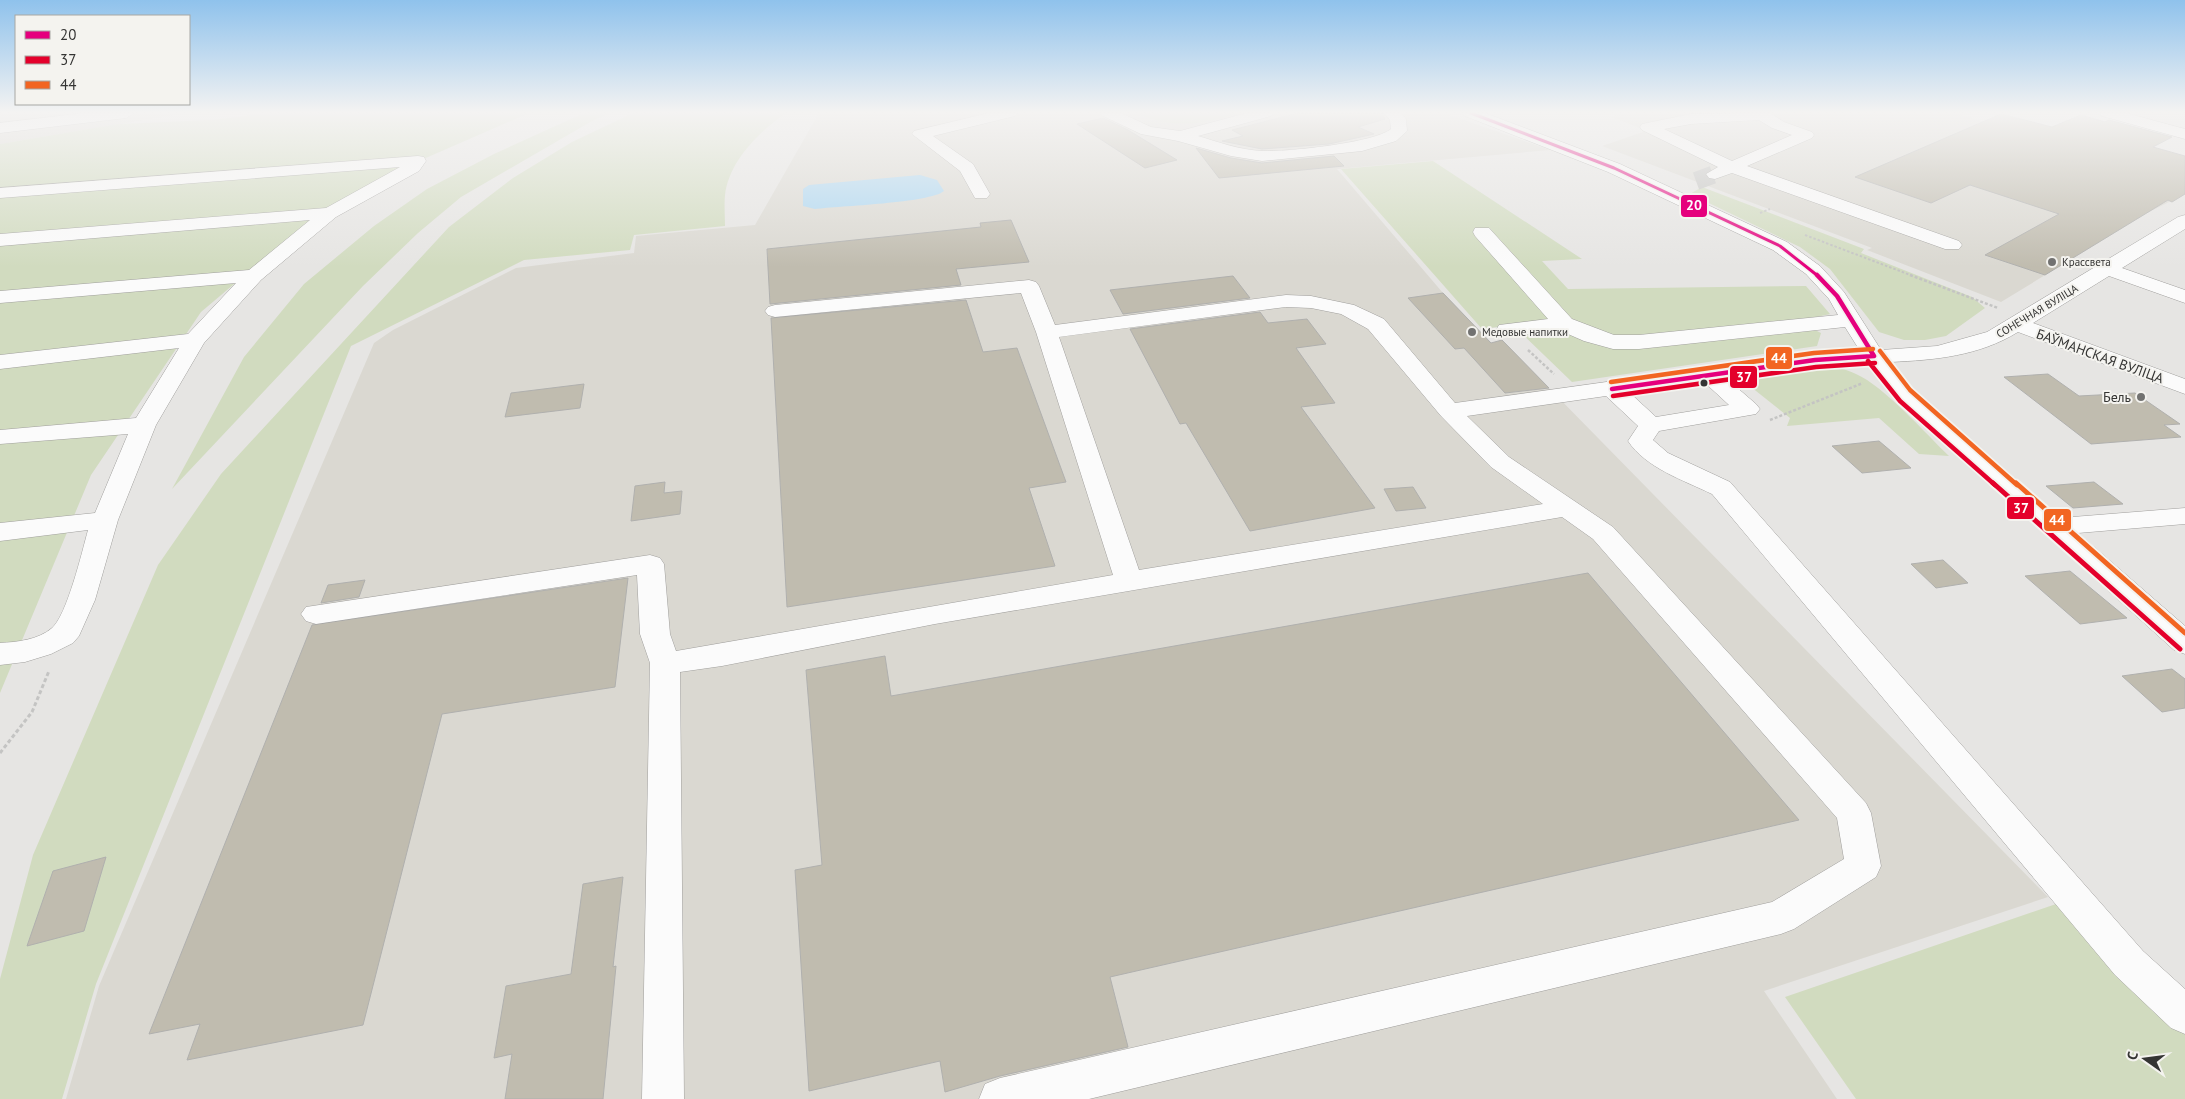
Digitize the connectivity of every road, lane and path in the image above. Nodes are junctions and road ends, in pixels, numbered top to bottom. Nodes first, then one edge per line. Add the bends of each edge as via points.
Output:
1 (375, 164) edge
2 (416, 164) edge
3 (962, 164) edge
4 (1602, 164) edge
5 (1726, 164) edge
6 (1738, 164) edge
7 (1732, 167) junction
8 (1715, 174) tunnel mouth
9 (1688, 184) tunnel mouth
10 (0, 193) edge
11 (1668, 193) junction
12 (981, 194) dead end
13 (330, 212) junction
14 (1755, 216) dead end
15 (1764, 219) dead end
16 (2185, 221) edge
17 (1482, 232) dead end
18 (1801, 233) dead end
19 (0, 240) edge
20 (1952, 245) dead end
21 (2107, 269) junction
22 (254, 276) junction
23 (0, 297) edge
24 (2185, 297) edge
25 (775, 311) dead end
26 (1850, 320) junction
27 (2021, 322) junction
28 (1564, 324) junction
29 (1507, 330) dead end
30 (1046, 332) junction
31 (195, 340) junction
32 (1874, 356) junction
33 (0, 362) edge
34 (1710, 376) junction
35 (2185, 387) edge
36 (1612, 389) junction
37 (1449, 411) junction
38 (1651, 424) junction
39 (144, 425) junction
40 (0, 437) edge
41 (1566, 508) junction
42 (2185, 516) edge
43 (105, 520) junction
44 (2054, 527) junction
45 (0, 532) edge
46 (1129, 582) junction
47 (316, 614) dead end
48 (64, 635) junction
49 (2185, 643) edge
50 (0, 654) edge
51 (665, 662) junction
52 (0, 753) edge
53 (2185, 1015) edge
54 (663, 1099) edge
55 (1000, 1099) edge

1 - 10 street
2 - 13 street
3 - 12 street
4 - 11 street
5 - 7 street
6 - 7 street
7 - 8 street
7 - 20 street
9 - 11 street
11 - 26 street via 1780,246 1813,270 1837,296
13 - 19 street
13 - 22 street
14 - 15 path
16 - 21 street, СОНЕЧНАЯ ВУЛІЦА
17 - 28 street
18 - 27 path
21 - 24 street
21 - 27 street, СОНЕЧНАЯ ВУЛІЦА
22 - 23 street
22 - 31 street
25 - 30 street via 1028,286
26 - 28 street via 1638,342 1613,342
26 - 32 street
27 - 32 street, СОНЕЧНАЯ ВУЛІЦА via 1973,345 1937,354
27 - 35 street, БАЎМАНСКАЯ ВУЛІЦА
28 - 29 street
30 - 37 street via 1286,301 1347,309 1376,324
30 - 46 street
31 - 33 street
31 - 39 street
32 - 34 street, СОНЕЧНАЯ ВУЛІЦА via 1815,360
32 - 44 street via 1905,395
34 - 36 street, СОНЕЧНАЯ ВУЛІЦА
34 - 38 street via 1748,409
36 - 37 street, СОНЕЧНАЯ ВУЛІЦА
36 - 38 street
37 - 41 street via 1500,462
38 - 53 street via 1640,441 1659,458 1720,488 2129,963
39 - 40 street
39 - 43 street
41 - 46 street
41 - 55 street via 1603,533 1854,813 1863,866 1781,917
42 - 44 street
43 - 45 street
43 - 48 street via 75,616
44 - 49 street
46 - 51 street via 936,614 722,655
47 - 51 street via 650,564 655,634
48 - 50 street via 35,650
48 - 52 path via 32,712
51 - 54 street

